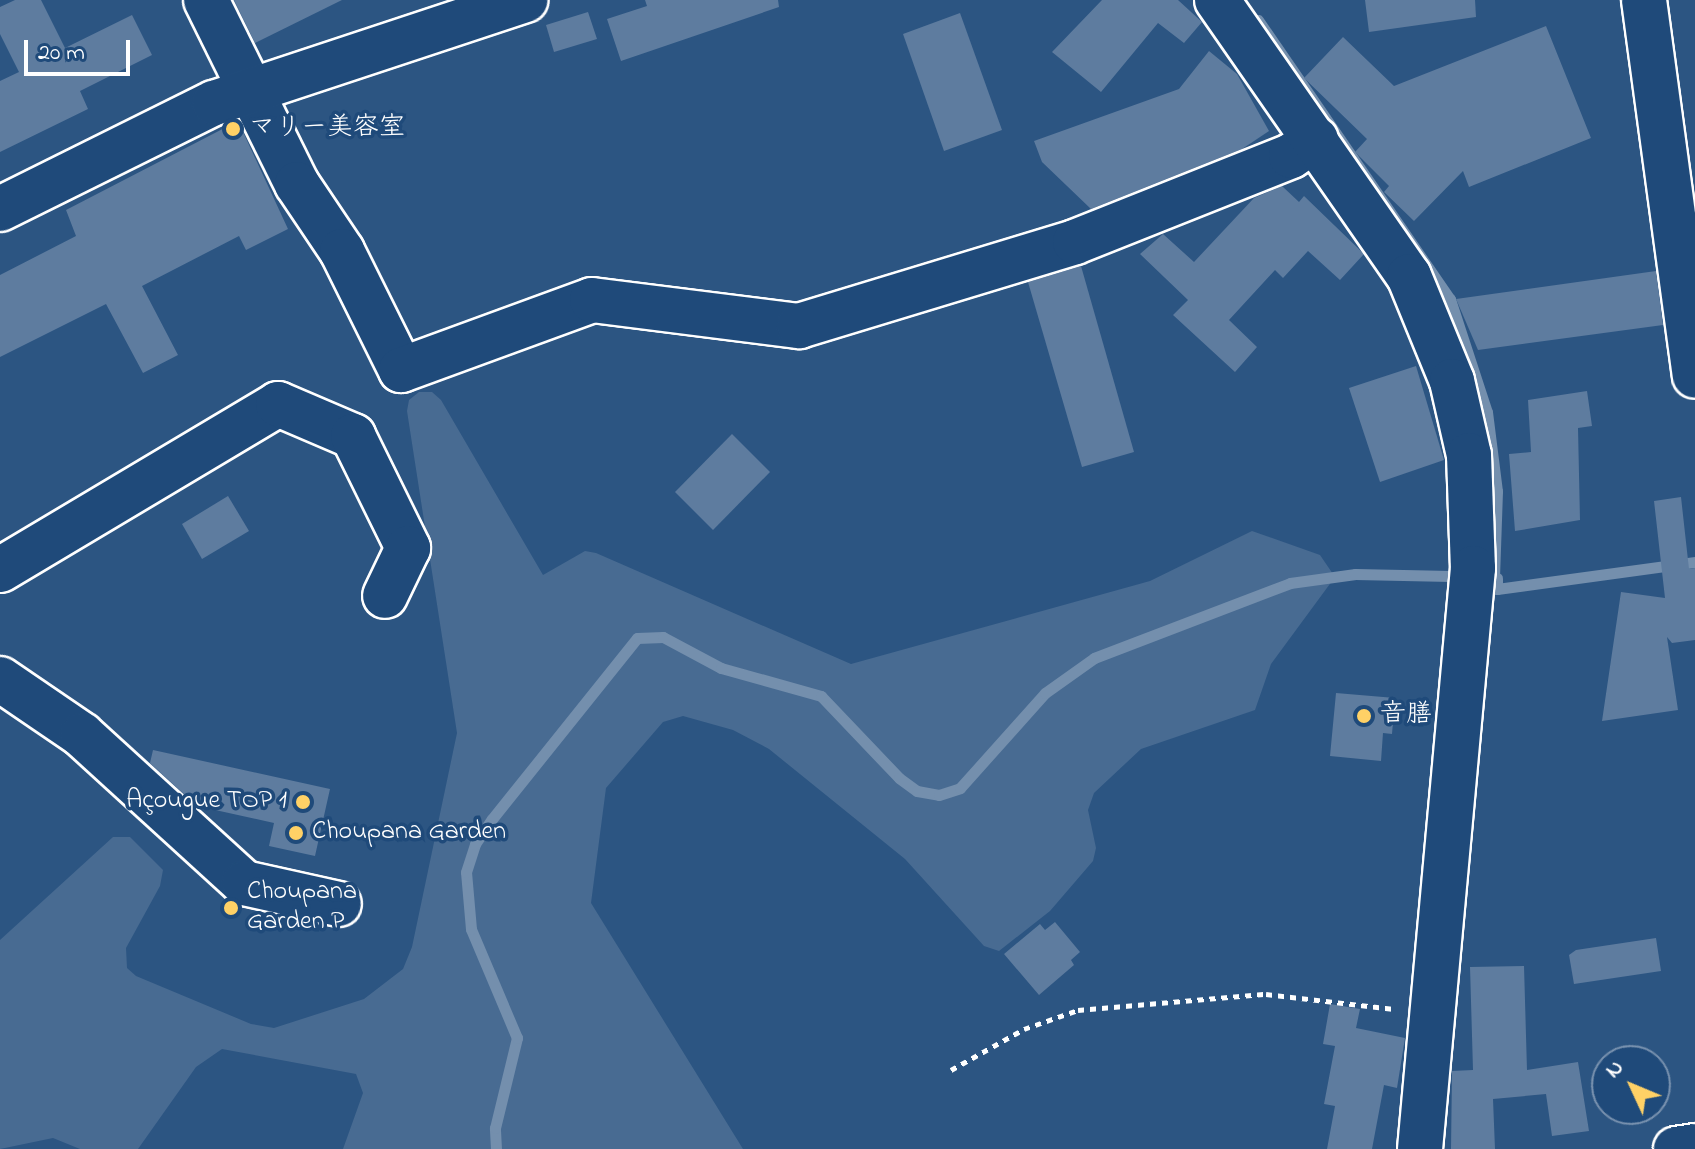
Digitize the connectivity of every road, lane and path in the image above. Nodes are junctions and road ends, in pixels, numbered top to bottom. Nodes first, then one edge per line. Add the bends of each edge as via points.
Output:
1 (206, 0) edge
2 (525, 0) edge
3 (1217, 0) edge
4 (1644, 0) edge
5 (250, 89) junction
6 (1316, 139) junction
7 (0, 209) edge
8 (1695, 376) edge
9 (0, 570) edge
10 (385, 596) dead end
11 (0, 679) edge
12 (339, 904) dead end
13 (1434, 1014) junction
14 (951, 1070) dead end
15 (1695, 1146) edge
16 (1420, 1149) edge
17 (1676, 1149) edge

1 - 5 street
2 - 5 street
3 - 6 street
4 - 8 street
5 - 6 street via 297,184 342,251 401,370 592,300 799,326 1075,242 1291,156
5 - 7 street via 143,135
6 - 13 street via 1390,244 1426,310 1452,381 1469,455 1473,568
9 - 10 street via 278,404 353,436 408,548
11 - 12 street via 82,735 244,883
13 - 14 path via 1266,994 1107,1007 1024,1029
13 - 16 street
15 - 17 street

